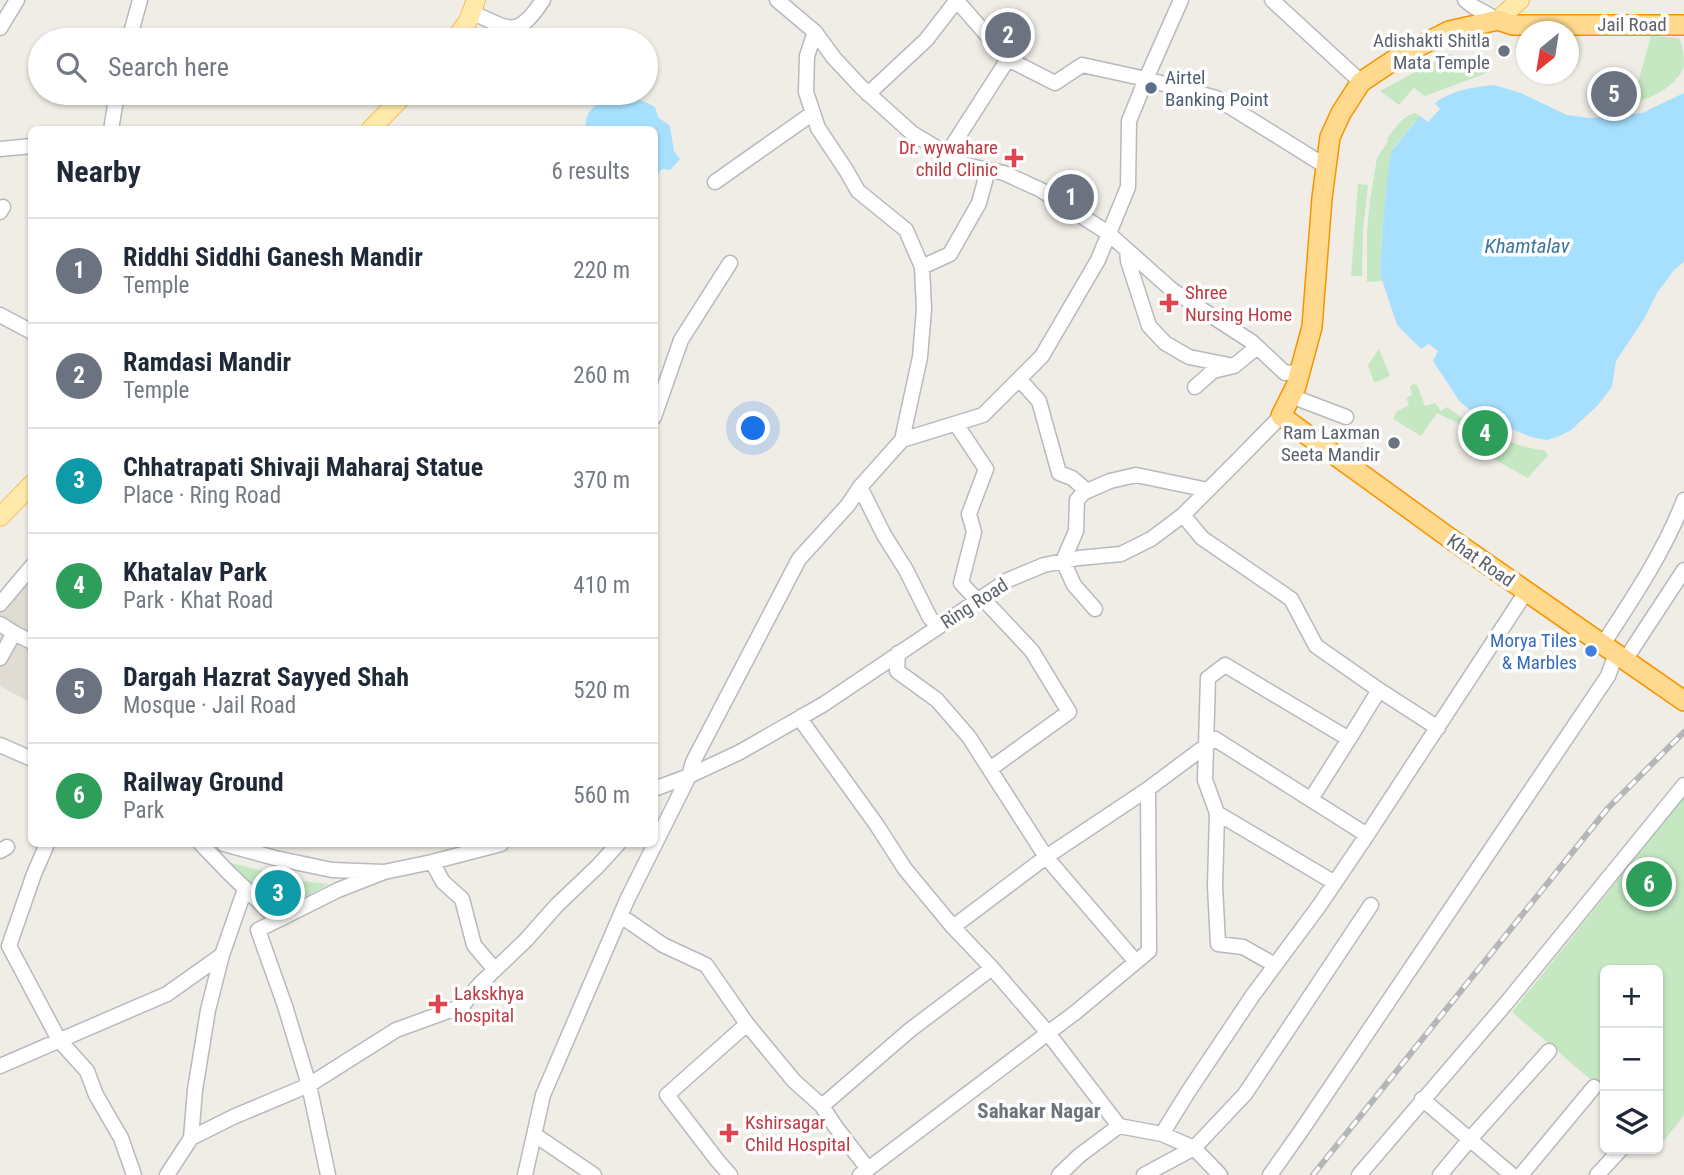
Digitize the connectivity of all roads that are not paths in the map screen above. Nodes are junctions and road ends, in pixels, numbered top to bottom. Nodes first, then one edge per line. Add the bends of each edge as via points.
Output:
1 (17, 0) edge
2 (140, 0) edge
3 (543, 0) edge
4 (779, 0) edge
5 (1181, 0) edge
6 (1272, 0) edge
7 (1465, 0) edge
8 (1520, 0) edge
9 (957, 1) edge
10 (474, 6) edge
11 (1498, 20) junction
12 (1684, 25) edge
13 (0, 28) edge
14 (132, 28) edge
15 (463, 28) edge
16 (815, 32) junction
17 (1008, 59) junction
18 (1146, 79) junction
19 (1361, 82) junction
20 (868, 94) junction
21 (115, 105) edge
22 (395, 105) edge
23 (813, 114) junction
24 (112, 126) edge
25 (374, 126) edge
26 (28, 146) edge
27 (0, 149) edge
28 (947, 154) junction
29 (1326, 167) junction
30 (988, 170) junction
31 (715, 182) dead end
32 (1108, 233) junction
33 (1127, 250) junction
34 (730, 263) dead end
35 (922, 267) junction
36 (0, 315) edge
37 (28, 330) edge
38 (1257, 347) junction
39 (1234, 366) junction
40 (1300, 372) junction
41 (1019, 379) junction
42 (1195, 387) dead end
43 (1291, 396) junction
44 (658, 406) edge
45 (1281, 416) junction
46 (1346, 417) dead end
47 (956, 424) junction
48 (902, 440) junction
49 (860, 486) junction
50 (28, 488) edge
51 (1208, 490) junction
52 (1084, 492) junction
53 (1684, 500) edge
54 (1183, 514) junction
55 (0, 517) edge
56 (1063, 561) junction
57 (1684, 570) edge
58 (28, 571) edge
59 (1525, 591) junction
60 (977, 600) junction
61 (0, 604) edge
62 (1095, 609) dead end
63 (0, 624) edge
64 (939, 626) junction
65 (14, 633) junction
66 (28, 640) edge
67 (898, 653) junction
68 (1615, 653) junction
69 (0, 658) edge
70 (1379, 690) junction
71 (1684, 701) edge
72 (802, 716) junction
73 (1438, 728) junction
74 (1349, 739) junction
75 (0, 745) edge
76 (1206, 746) junction
77 (28, 757) edge
78 (990, 769) junction
79 (689, 776) junction
80 (1684, 785) edge
81 (658, 789) edge
82 (1148, 789) junction
83 (1311, 799) junction
84 (1217, 813) junction
85 (1367, 835) junction
86 (658, 840) edge
87 (46, 847) edge
88 (204, 847) edge
89 (234, 847) edge
90 (490, 847) edge
91 (615, 847) edge
92 (655, 847) edge
93 (1046, 857) junction
94 (432, 862) junction
95 (384, 872) junction
96 (1335, 883) junction
97 (245, 889) junction
98 (1371, 905) dead end
99 (621, 916) junction
100 (278, 920) junction
101 (953, 927) junction
102 (222, 955) junction
103 (1136, 962) junction
104 (1275, 965) junction
105 (992, 968) junction
106 (495, 970) junction
107 (747, 1024) junction
108 (1048, 1033) junction
109 (59, 1040) junction
110 (1549, 1051) dead end
111 (0, 1066) edge
112 (309, 1085) junction
113 (1594, 1087) dead end
114 (1422, 1099) junction
115 (822, 1106) junction
116 (1119, 1126) junction
117 (535, 1135) junction
118 (1162, 1135) junction
119 (191, 1139) junction
120 (1470, 1139) junction
121 (1194, 1148) junction
122 (1616, 1154) edge
123 (864, 1172) edge
124 (134, 1175) edge
125 (167, 1175) edge
126 (328, 1175) edge
127 (526, 1175) edge
128 (594, 1175) edge
129 (730, 1175) edge
130 (1059, 1175) edge
131 (1144, 1175) edge
132 (1220, 1175) edge
133 (1270, 1175) edge
134 (1359, 1175) edge
135 (1440, 1175) edge
136 (1512, 1175) edge
137 (1521, 1175) edge
138 (1597, 1175) edge

1 - 13 street
2 - 14 street
3 - 10 street via 517,27 504,28
4 - 16 street
5 - 18 street
6 - 19 street
7 - 11 street
8 - 11 main road
9 - 17 street
9 - 20 street via 926,40
10 - 15 main road
11 - 12 highway, Jail Road via 1513,25
11 - 19 highway via 1449,31
16 - 20 street
16 - 23 street via 807,56 806,92
17 - 18 street via 1055,83 1082,65
17 - 28 street
18 - 29 street via 1216,98
18 - 32 street via 1129,121 1128,187
19 - 29 highway via 1335,125
20 - 28 street via 912,133
21 - 24 street
22 - 25 main road
23 - 31 street
23 - 35 street via 858,191 906,230
26 - 27 street
28 - 30 street via 965,165
29 - 40 highway via 1312,327
30 - 32 street via 1041,190
30 - 35 street via 979,203 950,254
32 - 33 street
32 - 41 street via 1042,356
33 - 38 street via 1172,290
33 - 39 street via 1149,326 1165,344 1189,357
34 - 44 street via 681,340
35 - 48 street via 920,357
36 - 37 street
38 - 39 street
38 - 40 street via 1285,373
39 - 42 street via 1213,371
40 - 43 highway
41 - 47 street via 983,415
41 - 52 street via 1039,401 1059,474 1072,478
43 - 45 highway
43 - 46 street
45 - 51 street, Ring Road
45 - 59 highway, Khat Road
47 - 48 street
47 - 60 street via 985,469 969,514 974,532 961,583
48 - 49 street
49 - 64 street via 930,618
49 - 79 street via 799,559
50 - 55 main road
51 - 52 street via 1136,475
51 - 54 street, Ring Road
52 - 56 street via 1077,500 1076,531
53 - 68 street
54 - 56 street, Ring Road via 1151,539 1121,554
54 - 70 street via 1202,538 1291,599 1317,646
56 - 60 street, Ring Road via 1008,580
56 - 62 street via 1074,585
57 - 68 street
58 - 61 street
59 - 68 highway, Khat Road
59 - 73 street
60 - 64 street, Ring Road
60 - 78 street via 986,602 1032,651 1069,712
63 - 65 street
64 - 67 street, Ring Road
65 - 66 street
65 - 69 street
67 - 72 street, Ring Road
67 - 78 street via 897,671 937,701
68 - 71 highway, Khat Road
68 - 133 street via 1608,676
70 - 73 street
70 - 74 street
72 - 79 street, Ring Road
72 - 101 street via 905,869
73 - 85 street
74 - 76 street via 1225,665 1208,678
74 - 83 street
75 - 77 street
76 - 82 street
76 - 83 street via 1215,739
76 - 84 street via 1205,780
78 - 93 street
79 - 81 street, Ring Road
79 - 86 street
80 - 114 street
82 - 93 street
82 - 103 street via 1149,951
83 - 85 street
84 - 96 street
84 - 104 street via 1218,944 1243,947
85 - 96 street
87 - 109 street via 9,946
88 - 97 street
89 - 95 street via 332,870
90 - 94 street
91 - 106 street
92 - 99 street
93 - 101 street
93 - 103 street
94 - 95 street
94 - 106 street via 443,882 462,899 474,946
95 - 100 street
96 - 104 street
97 - 100 street
97 - 102 street
98 - 121 street via 1245,1094
99 - 107 street via 706,965
99 - 117 street via 543,1095
100 - 112 street via 258,929
101 - 105 street
102 - 109 street via 167,994
102 - 119 street via 208,1010
103 - 108 street
104 - 118 street
105 - 108 street
105 - 115 street via 910,1030
106 - 112 street via 462,1006 396,1030
107 - 115 street via 794,1081
107 - 129 street via 667,1095
108 - 116 street
108 - 123 street
109 - 111 street
109 - 124 street via 87,1071
110 - 120 street
112 - 119 street
112 - 126 street
113 - 137 street
114 - 120 street
114 - 134 street
115 - 123 street
116 - 118 street
116 - 130 street
117 - 127 street
117 - 128 street
118 - 121 street
119 - 125 street
120 - 135 street
120 - 136 street
121 - 131 street
121 - 132 street
122 - 138 street

